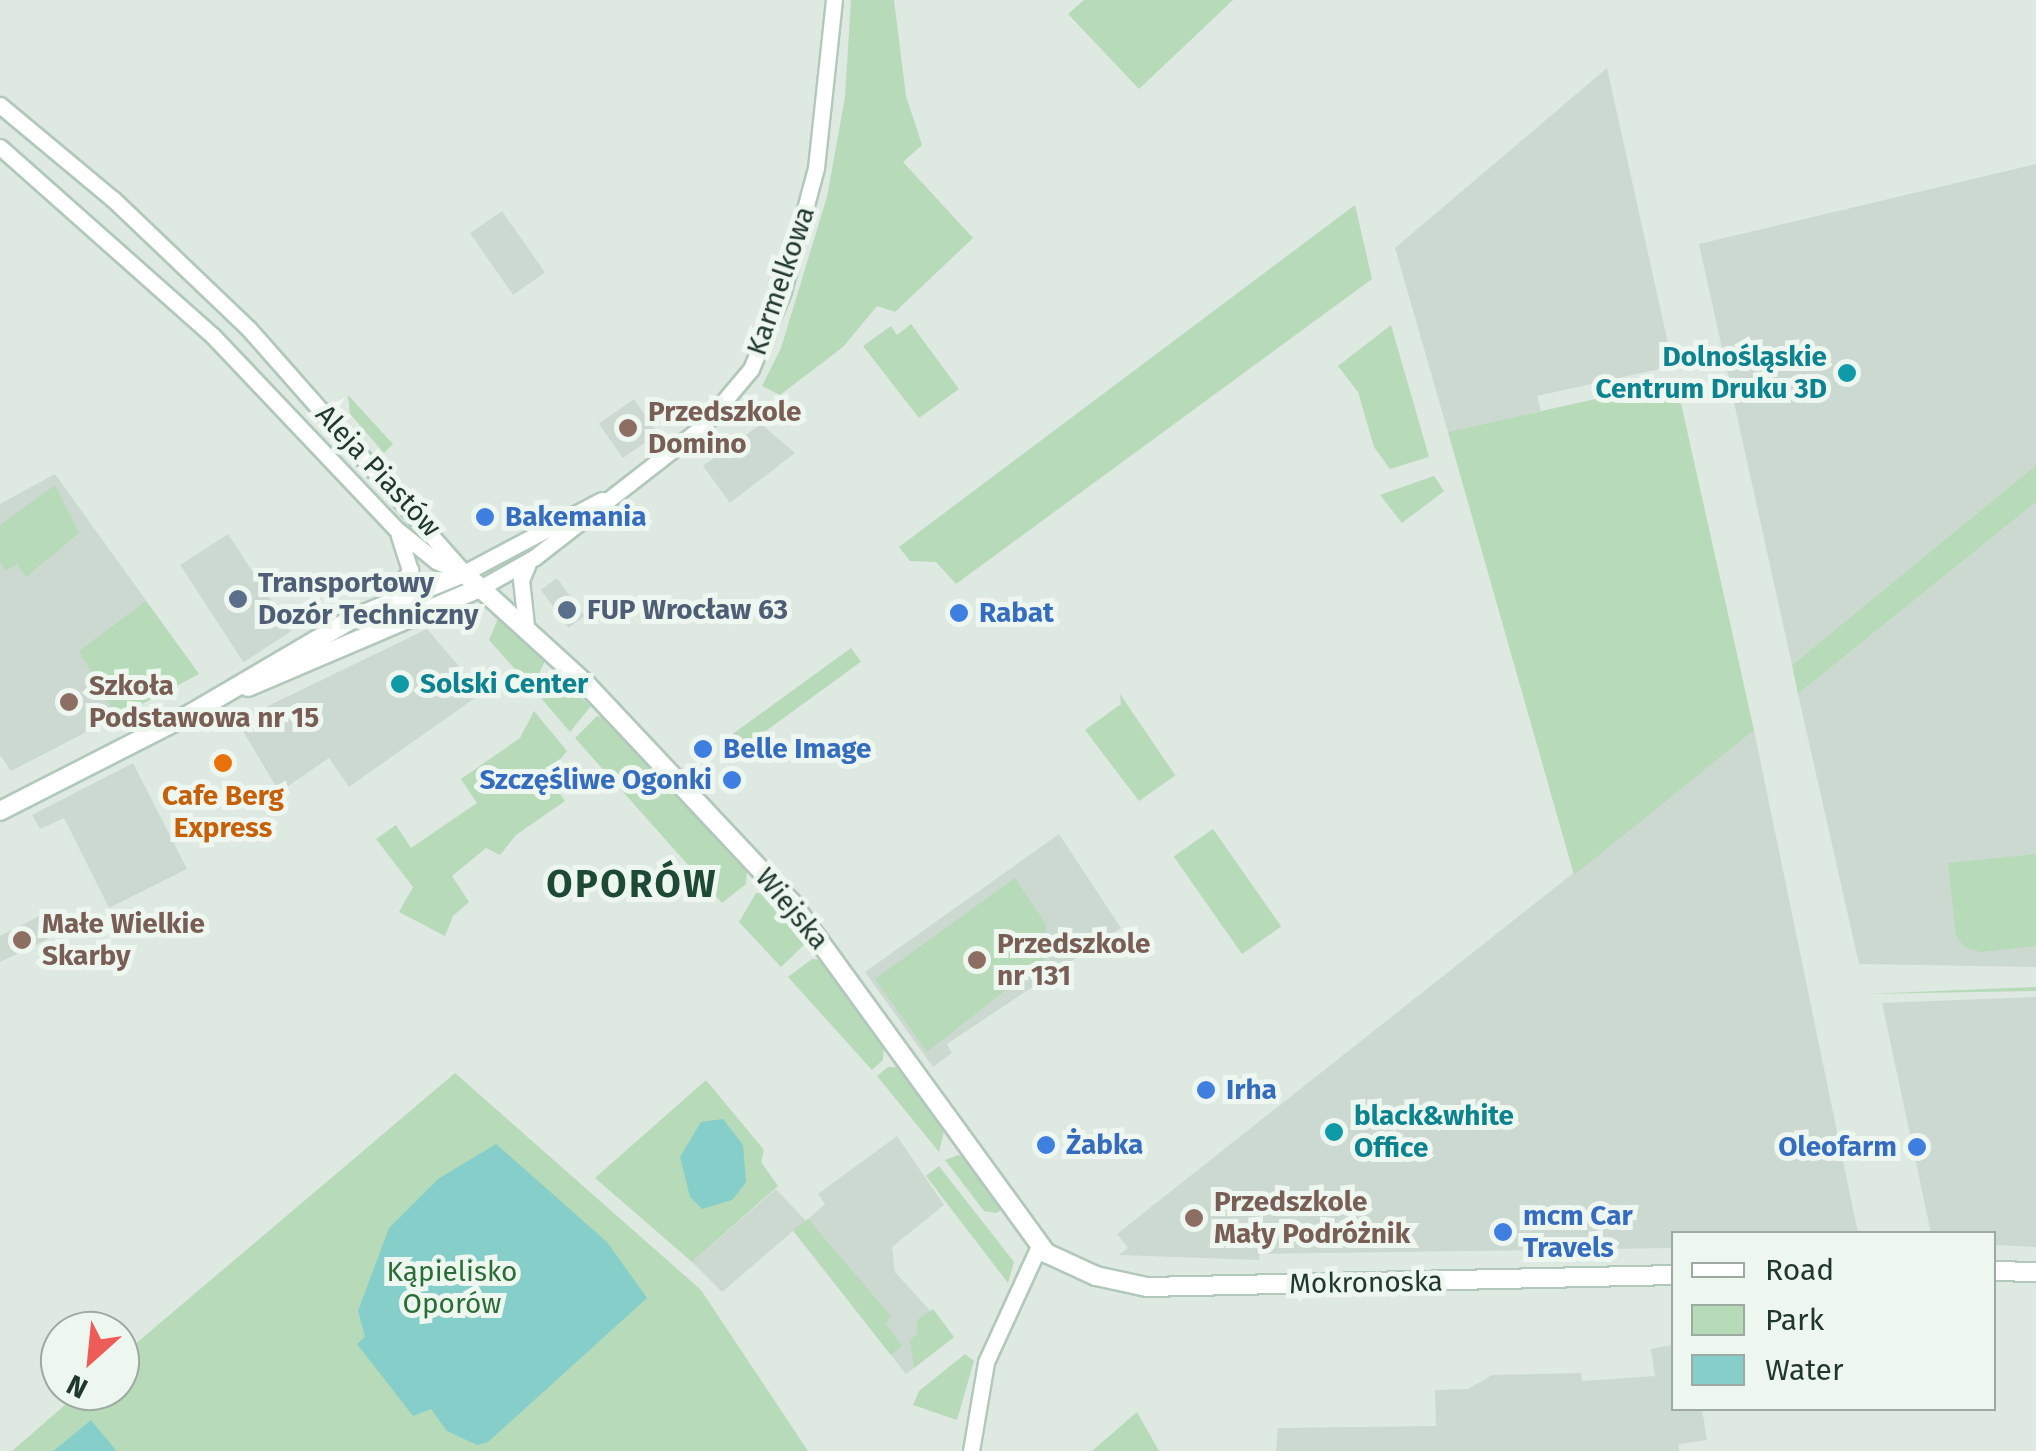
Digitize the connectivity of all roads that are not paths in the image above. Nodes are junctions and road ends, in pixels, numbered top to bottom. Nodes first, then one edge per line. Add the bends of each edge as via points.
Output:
1 (834, 0) edge
2 (0, 105) edge
3 (0, 147) edge
4 (608, 498) junction
5 (395, 528) junction
6 (530, 560) junction
7 (464, 573) junction
8 (482, 587) junction
9 (383, 606) junction
10 (526, 625) junction
11 (222, 697) junction
12 (0, 811) edge
13 (1039, 1246) junction
14 (1063, 1262) joint
15 (1996, 1271) edge
16 (2036, 1272) edge
17 (1671, 1274) edge
18 (970, 1451) edge

1 - 4 street, Karmelkowa via 816,168 759,352 702,426
2 - 7 street, Aleja Piastów via 112,199 249,329
3 - 5 street, Aleja Piastów via 213,336
4 - 6 street, Karmelkowa
4 - 7 street, Karmelkowa
5 - 7 street, Aleja Piastów via 436,562
5 - 9 street via 410,570
6 - 8 street, Karmelkowa
6 - 10 street via 521,580
7 - 8 main road, Wiejska
7 - 9 main road
8 - 10 main road, Wiejska
8 - 11 main road
9 - 11 main road via 271,662
10 - 13 main road, Wiejska via 791,902
11 - 12 main road
13 - 14 main road, Wiejska
13 - 18 street via 986,1362
14 - 17 main road, Mokronoska via 1156,1287
15 - 16 main road

